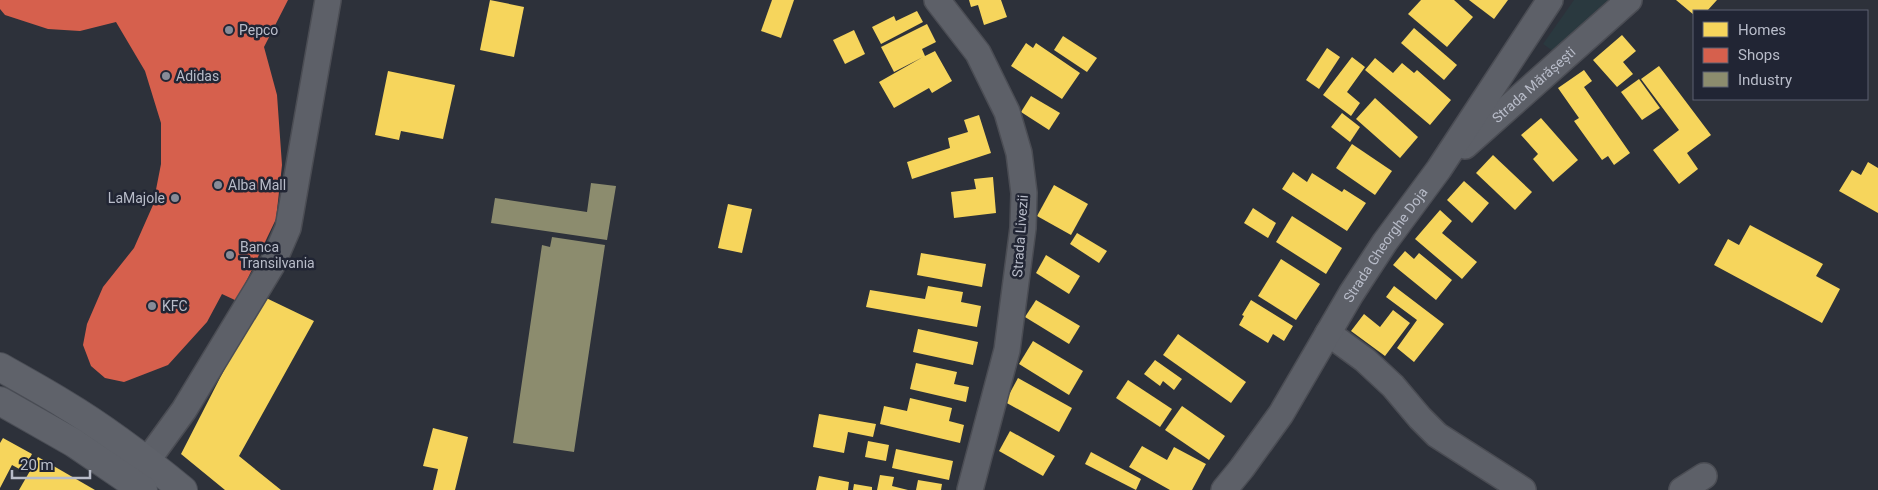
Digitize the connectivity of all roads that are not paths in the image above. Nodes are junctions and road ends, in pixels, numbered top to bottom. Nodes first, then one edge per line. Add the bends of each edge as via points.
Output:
1 (328, 0) edge
2 (937, 0) edge
3 (1550, 0) edge
4 (1629, 0) edge
5 (1439, 169) junction
6 (1328, 333) junction
7 (0, 367) edge
8 (0, 400) edge
9 (147, 461) junction
10 (1704, 476) dead end
11 (143, 490) edge
12 (183, 490) edge
13 (970, 490) edge
14 (1224, 490) edge
15 (1523, 490) edge
16 (1682, 490) edge

1 - 9 street via 288,228 272,265 189,401
2 - 13 street, Strada Livezii via 978,53 1007,112 1019,153 1024,193 1023,228 1007,350
3 - 5 street, Strada Gheorghe Doja
4 - 5 street, Strada Mărășești
5 - 6 street, Strada Gheorghe Doja via 1385,242
6 - 14 street, Strada Gheorghe Doja via 1281,414
6 - 15 street via 1386,380 1437,435
7 - 9 main road via 63,403
8 - 11 main road via 80,447
9 - 12 main road
10 - 16 street

